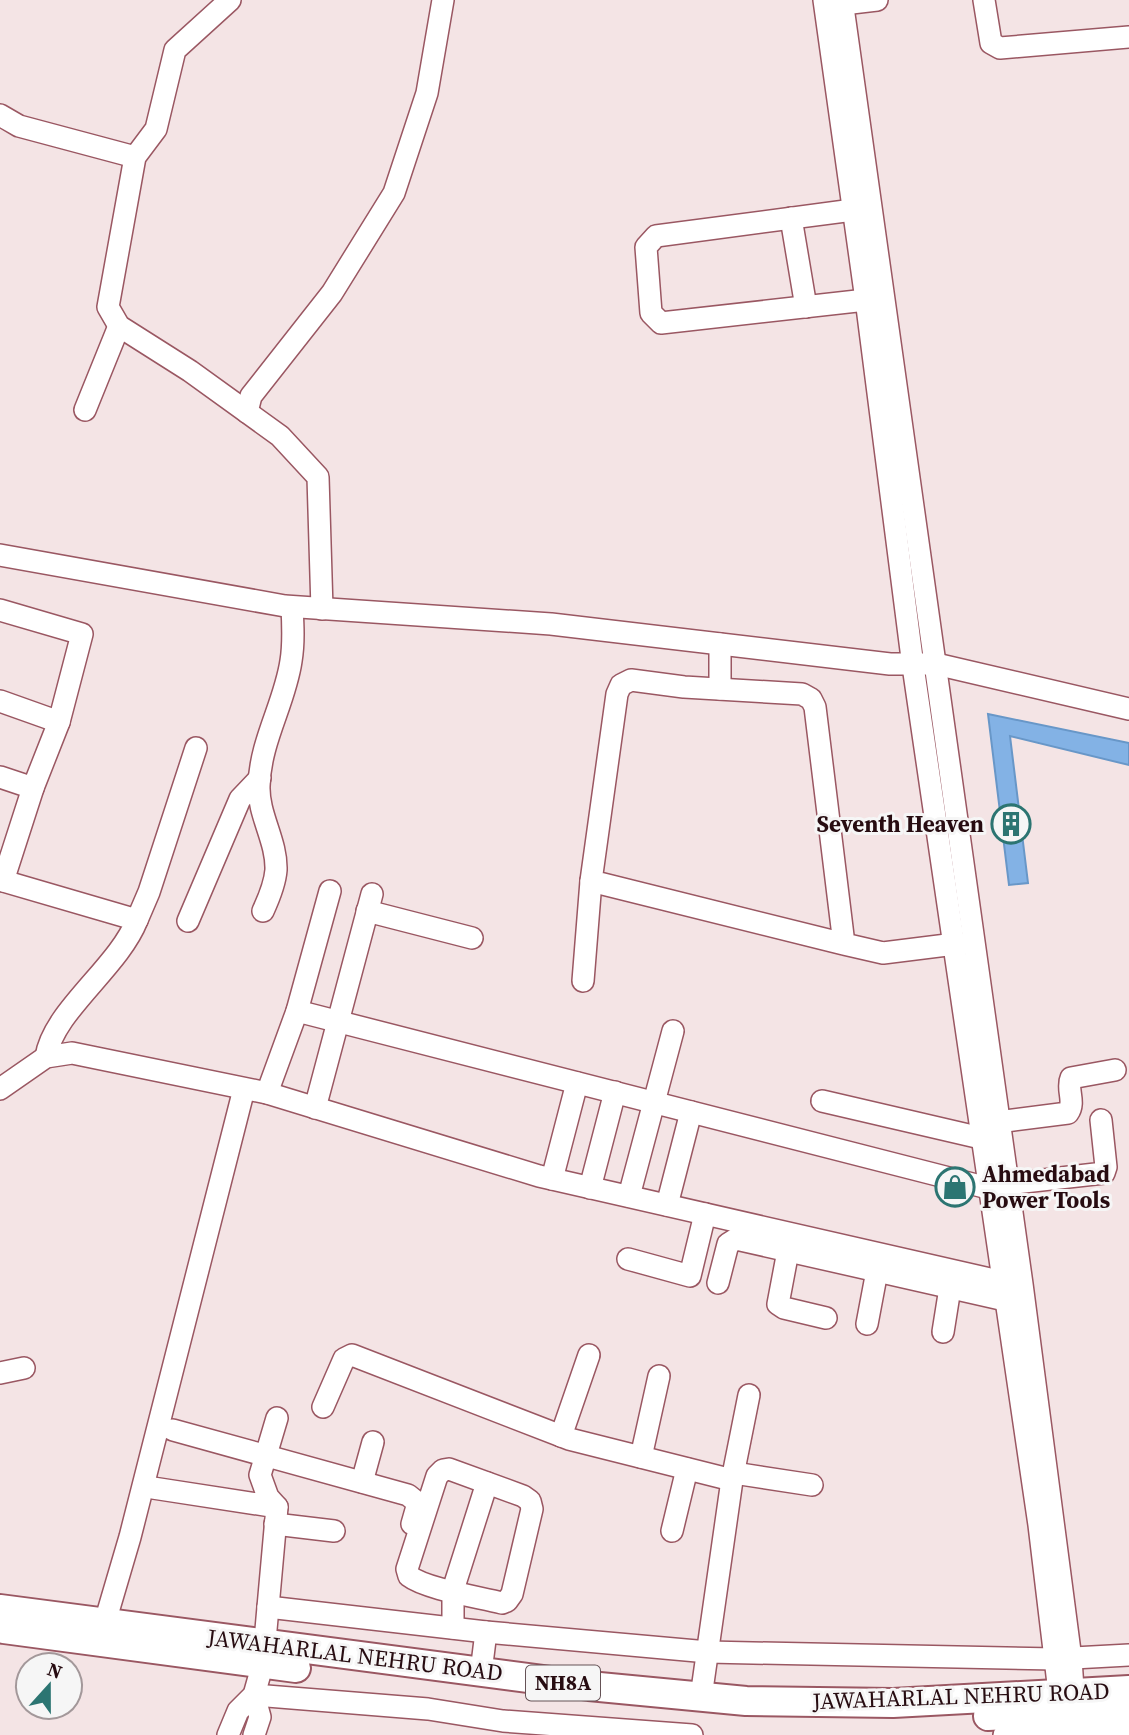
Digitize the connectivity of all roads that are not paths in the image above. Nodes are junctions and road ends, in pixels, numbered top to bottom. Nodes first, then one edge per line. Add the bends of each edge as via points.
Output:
1 (230, 0) edge
2 (443, 0) edge
3 (877, 0) edge
4 (984, 0) edge
5 (836, 1) edge
6 (1129, 37) edge
7 (0, 115) edge
8 (135, 157) junction
9 (853, 210) junction
10 (791, 218) junction
11 (866, 300) junction
12 (806, 307) junction
13 (120, 326) junction
14 (85, 410) dead end
15 (247, 412) junction
16 (0, 555) edge
17 (292, 607) junction
18 (321, 609) junction
19 (0, 610) edge
20 (720, 644) junction
21 (936, 664) junction
22 (912, 666) junction
23 (720, 689) junction
24 (0, 701) edge
25 (1129, 709) edge
26 (58, 722) junction
27 (196, 748) dead end
28 (0, 777) edge
29 (260, 778) junction
30 (33, 788) junction
31 (2, 881) edge
32 (591, 881) junction
33 (330, 891) dead end
34 (263, 911) dead end
35 (137, 920) junction
36 (188, 921) dead end
37 (472, 938) dead end
38 (844, 944) junction
39 (955, 944) junction
40 (583, 981) dead end
41 (296, 1011) junction
42 (339, 1022) junction
43 (673, 1031) dead end
44 (46, 1058) junction
45 (1115, 1070) dead end
46 (577, 1083) junction
47 (244, 1088) junction
48 (0, 1089) edge
49 (615, 1092) junction
50 (267, 1093) junction
51 (822, 1101) dead end
52 (653, 1102) junction
53 (315, 1108) junction
54 (691, 1112) junction
55 (1101, 1120) dead end
56 (998, 1122) junction
57 (981, 1138) junction
58 (552, 1179) junction
59 (997, 1186) junction
60 (590, 1188) junction
61 (629, 1196) junction
62 (667, 1205) junction
63 (705, 1214) junction
64 (787, 1250) junction
65 (628, 1259) dead end
66 (877, 1271) junction
67 (719, 1283) dead end
68 (950, 1287) junction
69 (1004, 1291) junction
70 (765, 1296) dead end
71 (790, 1298) dead end
72 (826, 1318) dead end
73 (867, 1324) dead end
74 (943, 1332) dead end
75 (589, 1355) dead end
76 (24, 1368) dead end
77 (0, 1373) edge
78 (659, 1376) dead end
79 (749, 1395) dead end
80 (323, 1407) dead end
81 (277, 1418) dead end
82 (173, 1430) dead end
83 (561, 1436) junction
84 (373, 1442) dead end
85 (267, 1456) junction
86 (641, 1457) junction
87 (687, 1469) junction
88 (733, 1477) junction
89 (362, 1482) junction
90 (487, 1483) junction
91 (812, 1485) dead end
92 (153, 1488) dead end
93 (276, 1516) junction
94 (334, 1531) dead end
95 (672, 1531) dead end
96 (407, 1543) dead end
97 (453, 1590) junction
98 (268, 1607) junction
99 (0, 1609) edge
100 (105, 1622) junction
101 (453, 1628) junction
102 (0, 1629) edge
103 (486, 1632) junction
104 (708, 1652) junction
105 (264, 1654) junction
106 (1129, 1655) edge
107 (1063, 1659) junction
108 (481, 1672) junction
109 (1129, 1690) edge
110 (254, 1695) junction
111 (701, 1697) junction
112 (1129, 1709) edge
113 (1068, 1713) edge
114 (502, 1728) edge
115 (1006, 1730) edge
116 (1129, 1733) edge
117 (228, 1735) edge
118 (254, 1735) edge
119 (692, 1735) edge

1 - 8 street via 175,50 156,129
2 - 15 street via 427,93 394,193 332,293 251,396
3 - 5 street
4 - 6 street via 991,43 1000,48
5 - 9 street
5 - 21 street
7 - 8 street via 19,126
8 - 13 street via 108,307
9 - 10 street
9 - 11 street
10 - 12 street
10 - 12 street via 656,236 646,247 650,313 661,323
11 - 12 street
11 - 22 street
13 - 14 street
13 - 15 street
15 - 18 street via 281,436 318,477
16 - 17 street
17 - 18 street
17 - 29 street via 291,662
18 - 20 street via 551,624
19 - 26 street via 82,634
20 - 22 street
20 - 23 street
21 - 22 street
21 - 25 street
21 - 56 street
22 - 39 street
23 - 32 street via 631,680 621,685
23 - 38 street via 802,694 815,707
24 - 26 street
26 - 30 street
27 - 35 street
28 - 30 street
29 - 34 street via 260,800 276,871
29 - 36 street via 240,799
30 - 31 street
31 - 35 street
32 - 38 street
32 - 40 street
33 - 41 street
35 - 44 street via 111,962 54,1032
37 - 42 street via 370,903
38 - 39 street via 883,953
39 - 57 street
41 - 42 street
41 - 50 street
42 - 46 street
42 - 53 street
43 - 52 street
44 - 47 street via 72,1053
44 - 48 street
45 - 56 street via 1071,1077 1068,1112
46 - 49 street
46 - 58 street
47 - 50 street
47 - 100 street
49 - 52 street
49 - 60 street
50 - 53 street
51 - 57 street
52 - 54 street
52 - 61 street
53 - 58 street
54 - 59 street
54 - 62 street
55 - 59 street via 1104,1173
56 - 59 street
57 - 59 street
58 - 60 street
59 - 69 street
59 - 107 street via 1022,1284
60 - 61 street
61 - 62 street
62 - 63 street
63 - 65 street via 690,1276
63 - 69 street
64 - 66 street
64 - 67 street via 731,1240
64 - 70 street
64 - 71 street
64 - 72 street via 778,1304
66 - 68 street
66 - 73 street
68 - 69 street
68 - 74 street
69 - 107 street
75 - 83 street
76 - 77 street
78 - 86 street
79 - 88 street
80 - 83 street via 344,1359 352,1355
81 - 85 street
82 - 85 street
83 - 86 street
84 - 89 street
85 - 89 street
85 - 93 street via 260,1475
86 - 87 street
87 - 88 street
87 - 95 street
88 - 91 street
88 - 104 street
89 - 96 street via 418,1503
90 - 97 street
90 - 97 street via 449,1469 440,1472 407,1569 412,1579
90 - 97 street via 523,1496 532,1509 512,1594 502,1603
92 - 93 street
93 - 94 street
93 - 98 street
97 - 101 street
98 - 101 street
98 - 105 street
99 - 100 main road, JAWAHARLAL NEHRU ROAD / NH8A
100 - 105 main road, JAWAHARLAL NEHRU ROAD / NH8A
101 - 103 street
102 - 105 main road, JAWAHARLAL NEHRU ROAD / NH8A
103 - 104 street
103 - 108 street
104 - 107 street
104 - 111 street
105 - 108 main road, JAWAHARLAL NEHRU ROAD / NH8A
105 - 110 street
105 - 115 main road, JAWAHARLAL NEHRU ROAD / NH8A via 590,1706 752,1720 895,1720
106 - 107 street
107 - 113 street
108 - 111 main road, JAWAHARLAL NEHRU ROAD / NH8A
109 - 113 main road, JAWAHARLAL NEHRU ROAD / NH8A
110 - 114 street via 428,1709
110 - 117 street via 239,1711
110 - 118 street via 260,1717
111 - 113 main road, JAWAHARLAL NEHRU ROAD / NH8A
112 - 113 main road, JAWAHARLAL NEHRU ROAD / NH8A
113 - 115 main road, JAWAHARLAL NEHRU ROAD / NH8A
113 - 116 street
114 - 119 street

